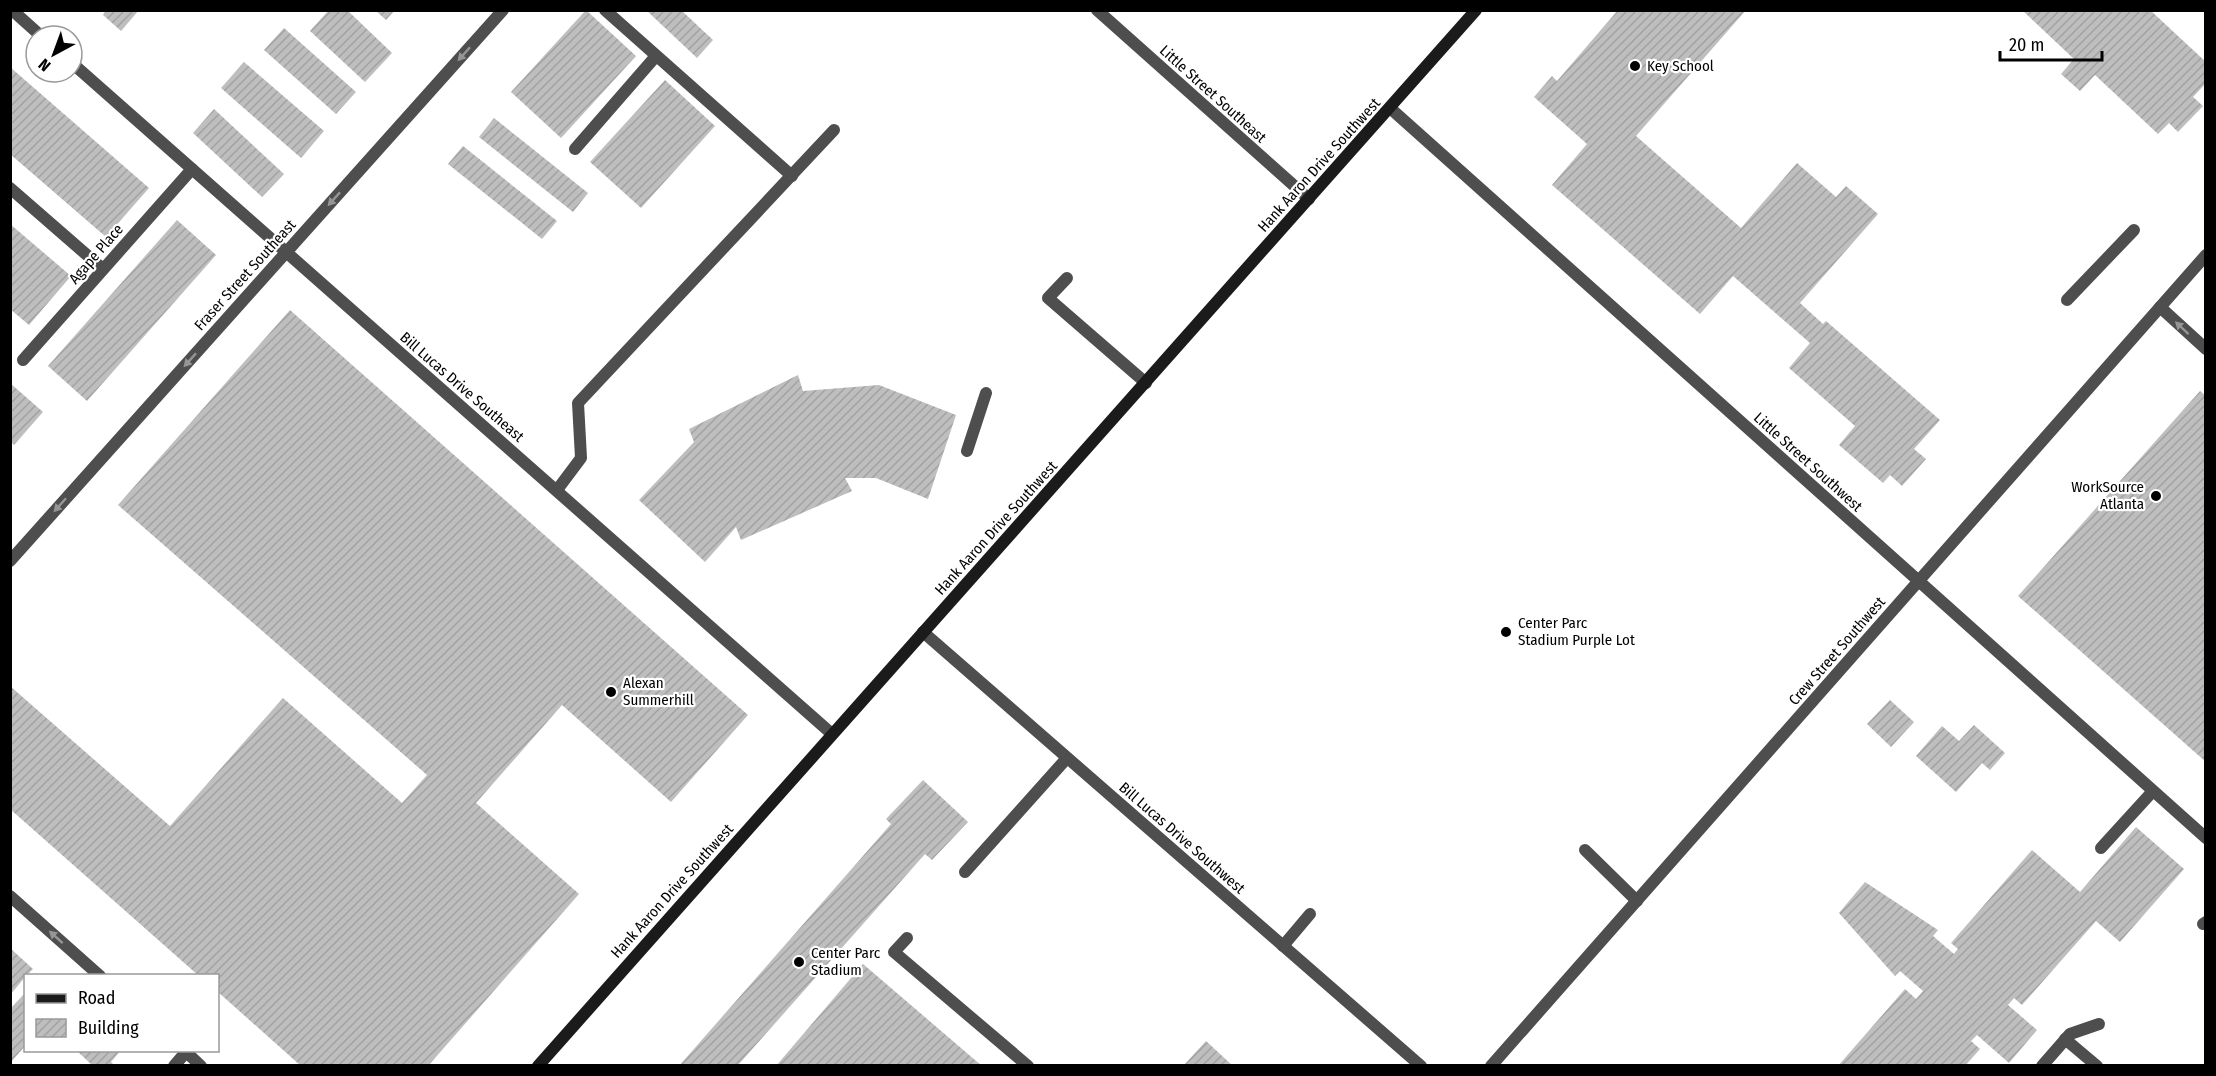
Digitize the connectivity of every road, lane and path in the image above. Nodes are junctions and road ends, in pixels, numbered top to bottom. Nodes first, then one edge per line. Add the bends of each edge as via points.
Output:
1 (12, 10) edge
2 (504, 10) edge
3 (604, 10) edge
4 (1097, 10) edge
5 (1476, 10) edge
6 (28, 24) edge
7 (656, 56) junction
8 (84, 74) edge
9 (1390, 108) junction
10 (834, 130) dead end
11 (575, 149) dead end
12 (192, 169) junction
13 (792, 176) junction
14 (10, 188) edge
15 (1309, 199) junction
16 (2134, 230) dead end
17 (286, 252) junction
18 (2205, 255) edge
19 (104, 269) junction
20 (1067, 278) dead end
21 (2067, 300) dead end
22 (2160, 307) junction
23 (2205, 349) edge
24 (23, 360) dead end
25 (1146, 383) junction
26 (986, 393) dead end
27 (967, 451) dead end
28 (557, 490) junction
29 (10, 561) edge
30 (1918, 581) junction
31 (923, 632) junction
32 (832, 734) junction
33 (1067, 758) junction
34 (2152, 791) junction
35 (2205, 838) edge
36 (2101, 848) dead end
37 (1585, 850) dead end
38 (965, 872) dead end
39 (10, 896) edge
40 (1637, 901) junction
41 (1310, 914) dead end
42 (907, 938) dead end
43 (1283, 946) junction
44 (99, 974) edge
45 (2098, 1024) dead end
46 (2065, 1039) junction
47 (184, 1052) edge
48 (186, 1052) edge
49 (174, 1065) edge
50 (201, 1065) edge
51 (538, 1065) edge
52 (1028, 1065) edge
53 (1421, 1065) edge
54 (1491, 1065) edge
55 (2042, 1065) edge
56 (2097, 1065) edge

1 - 6 street
2 -> 17 street, Fraser Street Southeast
3 - 7 street
4 - 15 street, Little Street Southeast
5 - 9 main road, Hank Aaron Drive Southwest
7 - 11 street
7 - 13 street
8 - 12 street, Bill Lucas Drive Southeast
9 - 15 main road, Hank Aaron Drive Southwest
9 - 30 street, Little Street Southwest
10 - 13 street
12 - 17 street, Bill Lucas Drive Southeast
12 - 19 street, Agape Place
13 - 28 street via 578,403 581,458
14 - 19 street
15 - 25 main road, Hank Aaron Drive Southwest
16 - 21 street
17 - 28 street, Bill Lucas Drive Southeast
17 -> 29 street, Fraser Street Southeast
18 - 22 street, Crew Street Southwest
19 - 24 street, Agape Place
20 - 25 street via 1048,298
23 -> 22 street
22 - 30 street, Crew Street Southwest
25 - 31 main road, Hank Aaron Drive Southwest
26 - 27 street
28 - 32 street, Bill Lucas Drive Southeast
30 - 34 street, Little Street Southwest
30 - 40 street, Crew Street Southwest
31 - 32 main road, Hank Aaron Drive Southwest
31 - 33 street, Bill Lucas Drive Southwest
32 - 51 main road, Hank Aaron Drive Southwest
33 - 38 street
33 - 43 street, Bill Lucas Drive Southwest
34 - 35 street, Little Street Southwest
34 - 36 street
37 - 40 street
44 -> 39 street
40 - 54 street, Crew Street Southwest
41 - 43 street
42 - 52 street via 894,952
43 - 53 street, Bill Lucas Drive Southwest
45 - 46 street
46 - 55 street
46 - 56 street
47 - 49 street
48 - 50 street

